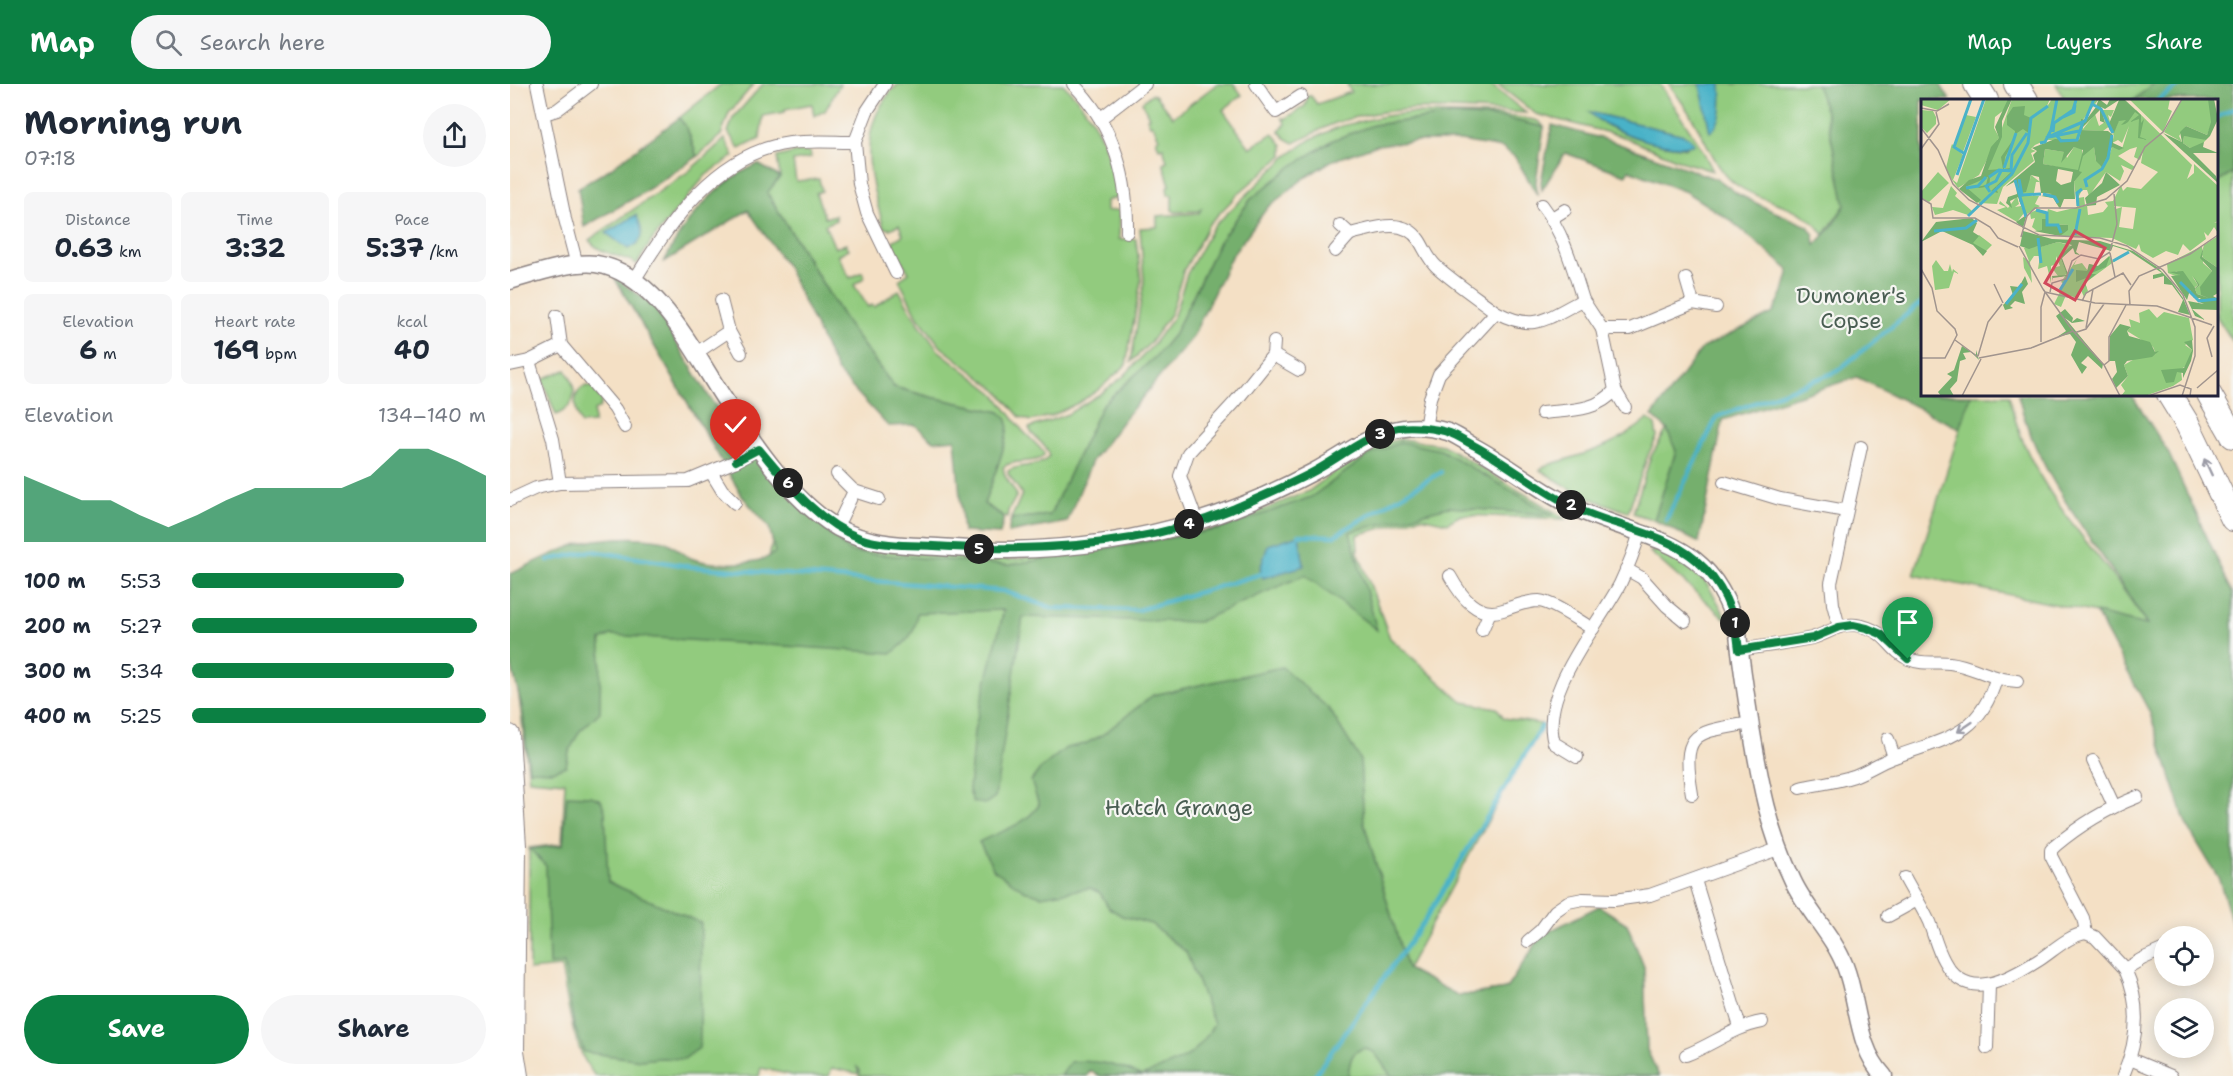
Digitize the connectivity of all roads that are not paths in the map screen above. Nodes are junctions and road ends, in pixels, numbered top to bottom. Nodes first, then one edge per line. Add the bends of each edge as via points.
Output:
1 (537, 84) edge
2 (591, 84) edge
3 (885, 84) edge
4 (1072, 84) edge
5 (1144, 84) edge
6 (1256, 84) edge
7 (1976, 84) edge
8 (2016, 84) edge
9 (1301, 96) dead end
10 (1985, 99) edge
11 (2025, 99) edge
12 (544, 114) junction
13 (1101, 117) junction
14 (855, 142) junction
15 (1542, 205) dead end
16 (1565, 210) dead end
17 (1552, 218) junction
18 (1340, 225) dead end
19 (1127, 232) dead end
20 (1350, 234) junction
21 (1335, 251) dead end
22 (577, 264) junction
23 (896, 273) dead end
24 (635, 279) junction
25 (1686, 279) dead end
26 (510, 281) edge
27 (721, 300) dead end
28 (1582, 300) junction
29 (1693, 303) junction
30 (1716, 307) dead end
31 (1496, 312) junction
32 (557, 316) dead end
33 (1602, 329) junction
34 (729, 331) junction
35 (1274, 342) dead end
36 (561, 345) junction
37 (696, 353) junction
38 (741, 353) dead end
39 (1273, 355) junction
40 (529, 360) junction
41 (510, 365) edge
42 (1299, 370) dead end
43 (1615, 390) junction
44 (2170, 396) edge
45 (2210, 396) edge
46 (1625, 407) dead end
47 (1542, 413) dead end
48 (626, 427) dead end
49 (1425, 429) junction
50 (2233, 436) edge
51 (1861, 447) dead end
52 (759, 449) junction
53 (711, 472) junction
54 (837, 474) dead end
55 (560, 483) junction
56 (1724, 483) dead end
57 (854, 491) junction
58 (879, 499) dead end
59 (510, 500) edge
60 (735, 503) dead end
61 (1845, 512) junction
62 (2233, 519) edge
63 (1197, 522) junction
64 (837, 527) junction
65 (1640, 531) junction
66 (1626, 569) junction
67 (1450, 576) dead end
68 (1490, 612) junction
69 (1685, 621) dead end
70 (1839, 627) junction
71 (1593, 629) junction
72 (1482, 630) dead end
73 (1739, 650) junction
74 (1996, 679) junction
75 (2017, 681) dead end
76 (1751, 723) junction
77 (510, 734) edge
78 (1888, 739) dead end
79 (1577, 757) dead end
80 (1894, 757) junction
81 (2093, 762) dead end
82 (1800, 788) dead end
83 (1692, 794) dead end
84 (2137, 797) dead end
85 (2114, 806) junction
86 (1778, 849) junction
87 (1905, 878) dead end
88 (1695, 880) junction
89 (1917, 900) junction
90 (1888, 916) dead end
91 (2086, 933) junction
92 (1528, 941) dead end
93 (2154, 953) edge
94 (2125, 969) junction
95 (1989, 985) junction
96 (1762, 1022) dead end
97 (1740, 1027) junction
98 (1987, 1048) dead end
99 (1686, 1055) dead end
100 (2130, 1059) junction
101 (519, 1076) edge
102 (1884, 1076) edge
103 (2122, 1076) edge
104 (2170, 1076) edge

1 - 12 street
2 - 12 street via 557,110
3 - 14 street via 867,111
4 - 13 street
5 - 13 street
6 - 9 street via 1276,112
7 - 10 highway
8 - 11 highway
12 - 22 street via 564,219
13 - 19 street via 1117,156
14 - 23 street via 859,184 867,213
14 - 24 street via 789,143 762,151 722,171 687,205
15 - 17 street
16 - 17 street
17 - 28 street via 1571,258
18 - 20 street
20 - 21 street
20 - 31 street via 1388,226 1409,230 1437,267
22 - 24 street via 606,266
22 - 26 street
24 - 37 street via 654,297
25 - 29 street
27 - 34 street
28 - 31 street via 1530,323
28 - 33 street
29 - 30 street
29 - 33 street via 1630,329
31 - 49 street via 1439,374
32 - 36 street
33 - 43 street
34 - 37 street
34 - 38 street
35 - 39 street
36 - 40 street
36 - 48 street
37 - 52 street
39 - 42 street
39 - 63 street via 1188,453 1180,476
40 - 41 street
40 - 55 street via 553,440
43 - 46 street
43 - 47 street via 1604,402 1593,406
62 -> 44 highway
45 - 50 highway
49 - 63 street via 1401,428 1375,435 1312,472
49 - 65 street via 1449,432 1586,513
51 - 61 street
52 - 53 street
52 - 64 street via 801,499
53 - 55 street via 688,482
53 - 60 street
54 - 57 street
55 - 59 street
56 - 61 street
57 - 58 street
57 - 64 street
61 - 70 street via 1831,583
63 - 64 street via 1076,546 997,550 895,544 863,539
65 - 66 street
65 - 73 street via 1675,546 1711,575 1732,615
66 - 69 street via 1642,578
66 - 71 street
67 - 68 street via 1468,602
68 - 71 street via 1545,602
68 - 72 street
70 - 73 street via 1813,638
70 - 74 street via 1853,625 1875,630 1908,659 1960,665
71 - 79 street via 1564,677 1550,723 1554,743
73 - 76 street
74 - 75 street
74 -> 80 street via 1987,704 1968,726 1929,746
76 - 83 street via 1708,731 1690,744 1687,762
76 - 86 street via 1762,795
77 - 101 main road via 517,824 515,1051
78 - 80 street
80 - 82 street via 1845,779
81 - 85 street
84 - 85 street
85 - 91 street via 2051,850 2084,918
86 - 88 street
86 - 102 street via 1794,883 1844,964 1865,1044
87 - 89 street
88 - 92 street via 1634,898 1568,902
88 - 97 street
89 - 90 street
89 - 95 street via 1948,967 1962,980
91 - 94 street via 2095,937
91 - 95 street via 2074,936 2020,971
93 - 94 street
94 - 100 street via 2136,1006
95 - 98 street
96 - 97 street
97 - 99 street
100 - 103 street
100 - 104 street

